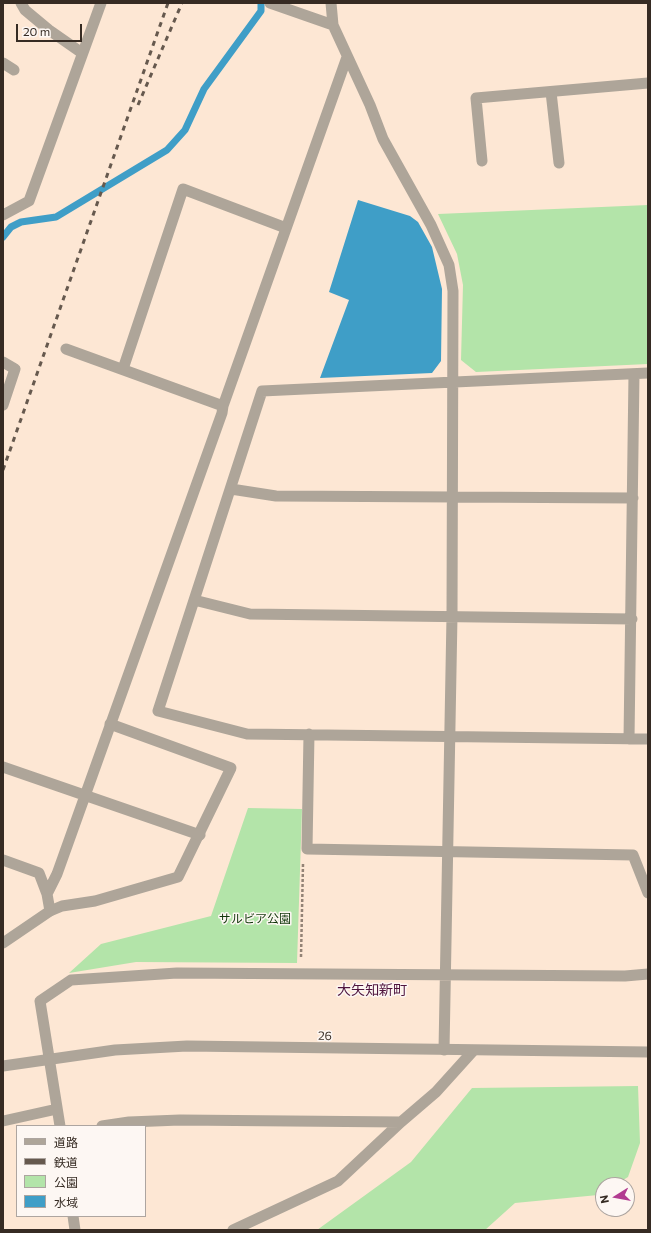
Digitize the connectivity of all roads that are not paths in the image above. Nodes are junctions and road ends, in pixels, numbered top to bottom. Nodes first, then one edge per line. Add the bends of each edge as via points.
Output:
1 (21, 3) edge
2 (100, 3) edge
3 (271, 3) edge
4 (331, 3) edge
5 (333, 25) junction
6 (82, 53) junction
7 (347, 57) junction
8 (3, 63) edge
9 (14, 70) dead end
10 (648, 83) edge
11 (551, 92) junction
12 (482, 161) dead end
13 (559, 163) dead end
14 (3, 215) edge
15 (286, 228) junction
16 (66, 349) dead end
17 (3, 362) edge
18 (123, 369) junction
19 (648, 373) edge
20 (634, 374) junction
21 (452, 383) junction
22 (3, 405) edge
23 (223, 406) junction
24 (231, 489) junction
25 (451, 497) junction
26 (634, 498) junction
27 (194, 600) junction
28 (452, 616) junction
29 (632, 619) junction
30 (110, 724) junction
31 (309, 734) junction
32 (450, 737) junction
33 (629, 739) junction
34 (648, 739) edge
35 (3, 767) edge
36 (84, 796) junction
37 (200, 834) junction
38 (448, 851) junction
39 (3, 860) edge
40 (648, 893) edge
41 (47, 894) junction
42 (50, 911) junction
43 (3, 943) edge
44 (648, 974) edge
45 (445, 976) junction
46 (444, 1050) junction
47 (472, 1051) junction
48 (648, 1052) edge
49 (50, 1059) junction
50 (3, 1066) edge
51 (57, 1109) junction
52 (3, 1121) edge
53 (401, 1122) junction
54 (60, 1125) edge
55 (111, 1125) edge
56 (73, 1217) edge
57 (75, 1230) edge
58 (233, 1230) edge

1 - 6 street via 25,10 49,30
2 - 6 street
3 - 5 street
4 - 5 street
5 - 7 street
6 - 14 street via 29,201
7 - 15 street
7 - 21 street via 383,138 431,225 449,265 453,291
8 - 9 street
10 - 11 street
11 - 12 street via 476,98
11 - 13 street
15 - 18 street via 183,190
15 - 23 street
16 - 18 street
17 - 22 street via 16,369
18 - 23 street
19 - 20 street
20 - 21 street
20 - 26 street
21 - 24 street via 262,391
21 - 25 street
23 - 30 street
24 - 25 street via 276,496
24 - 27 street
25 - 26 street
25 - 28 street
26 - 29 street
27 - 28 street via 250,614
27 - 31 street via 158,711 248,734
28 - 29 street
28 - 32 street
29 - 33 street
30 - 36 street
30 - 37 street via 231,768
31 - 32 street
31 - 38 street via 307,849
32 - 33 street
32 - 38 street
33 - 34 street
35 - 36 street
36 - 37 street
36 - 41 street
37 - 42 street via 178,877
38 - 40 street via 633,855
38 - 45 street
39 - 41 street via 39,873
41 - 42 street
42 - 43 street
44 - 45 street
45 - 46 street
45 - 49 street via 177,973 71,980 40,1001
46 - 47 street, 26
46 - 49 street, 26 via 187,1046 115,1050
47 - 48 street, 26
47 - 53 street via 436,1092
49 - 50 street, 26
49 - 51 street
51 - 52 street
51 - 54 street
53 - 55 street via 156,1120
53 - 58 street via 338,1181
56 - 57 street

